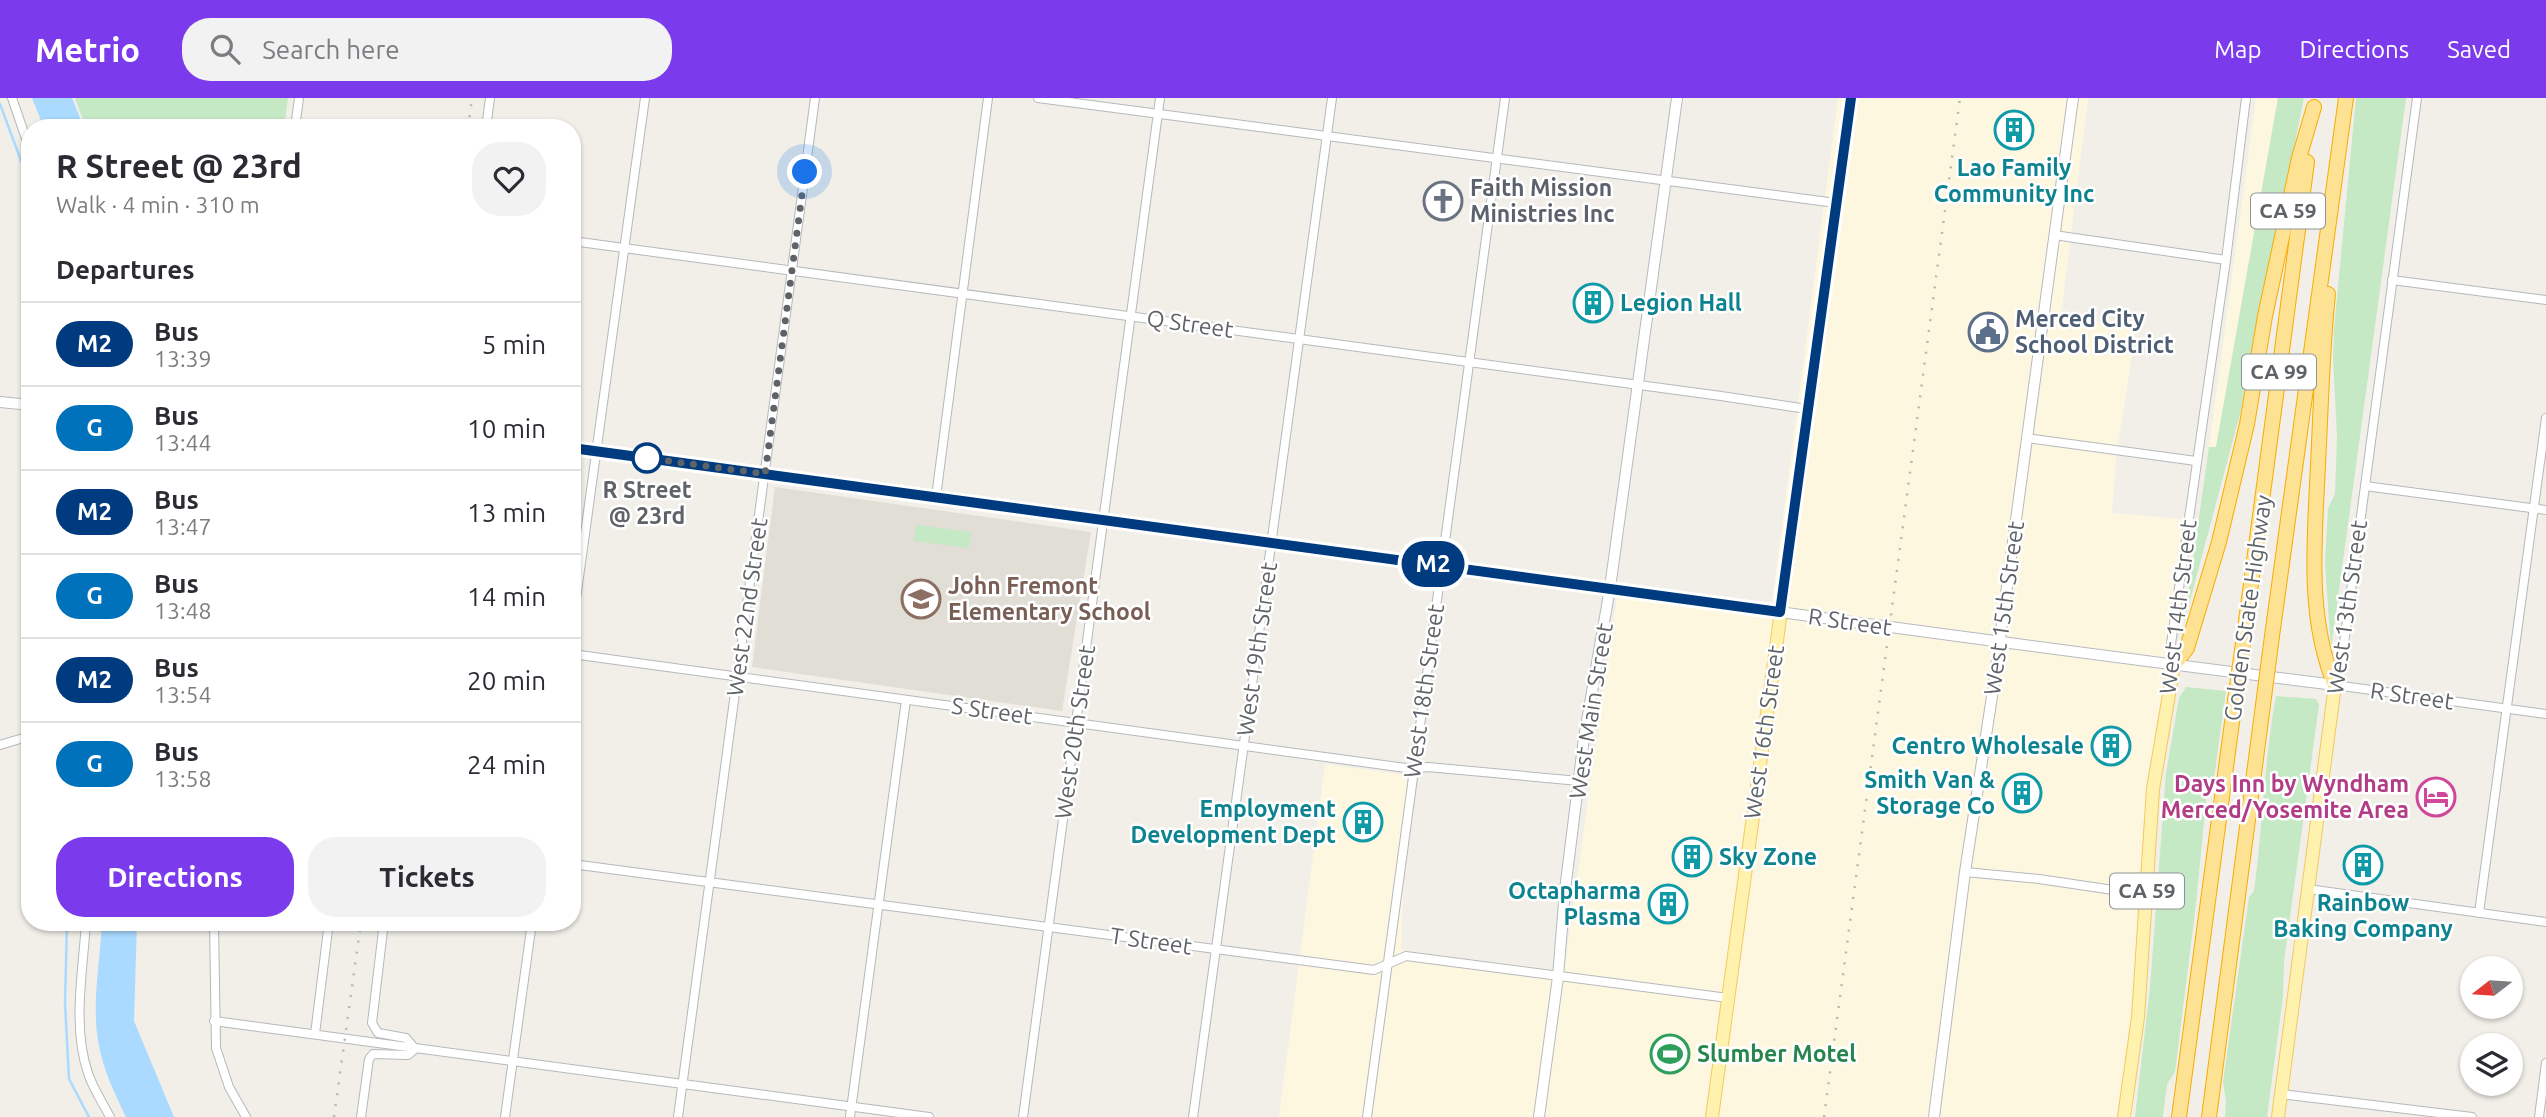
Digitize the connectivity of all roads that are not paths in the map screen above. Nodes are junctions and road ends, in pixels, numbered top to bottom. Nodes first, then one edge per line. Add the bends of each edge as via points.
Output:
1 (12, 98) edge
2 (299, 98) edge
3 (490, 98) edge
4 (645, 98) edge
5 (815, 98) edge
6 (988, 98) edge
7 (1038, 98) edge
8 (1160, 98) edge
9 (1332, 98) edge
10 (1505, 98) edge
11 (1677, 98) edge
12 (1851, 98) edge
13 (2073, 98) edge
14 (2246, 98) edge
15 (2346, 98) edge
16 (2417, 98) edge
17 (2315, 103) edge
18 (1158, 114) junction
19 (296, 119) edge
20 (487, 119) edge
21 (21, 124) edge
22 (1327, 136) junction
23 (1497, 159) junction
24 (2337, 161) junction
25 (1665, 182) junction
26 (1836, 204) junction
27 (2054, 235) junction
28 (581, 242) edge
29 (624, 248) junction
30 (2226, 260) junction
31 (792, 271) junction
32 (2392, 280) junction
33 (962, 294) junction
34 (2546, 300) edge
35 (1131, 316) junction
36 (1299, 339) junction
37 (1468, 362) junction
38 (1638, 385) junction
39 (0, 402) edge
40 (21, 404) edge
41 (1807, 410) junction
42 (2546, 418) edge
43 (2027, 438) junction
44 (581, 449) edge
45 (596, 451) junction
46 (2196, 461) junction
47 (765, 474) junction
48 (2365, 486) junction
49 (936, 497) junction
50 (2534, 508) junction
51 (2546, 510) edge
52 (1103, 520) junction
53 (1271, 542) junction
54 (581, 562) edge
55 (1442, 565) junction
56 (1610, 588) junction
57 (1780, 612) junction
58 (1999, 642) junction
59 (581, 655) edge
60 (2174, 665) junction
61 (737, 677) junction
62 (2335, 685) junction
63 (906, 700) junction
64 (2507, 709) junction
65 (2546, 714) edge
66 (1076, 723) junction
67 (21, 739) edge
68 (0, 745) edge
69 (1244, 746) junction
70 (1413, 769) junction
71 (1579, 780) junction
72 (581, 865) edge
73 (1965, 872) junction
74 (710, 882) junction
75 (2308, 890) junction
76 (2147, 895) junction
77 (878, 905) junction
78 (2479, 913) junction
79 (2546, 922) edge
80 (1048, 927) junction
81 (85, 931) edge
82 (214, 931) edge
83 (328, 931) edge
84 (383, 931) edge
85 (531, 931) edge
86 (1217, 949) junction
87 (1388, 963) junction
88 (1558, 977) junction
89 (1728, 998) junction
90 (214, 1021) junction
91 (315, 1034) junction
92 (415, 1049) junction
93 (513, 1061) junction
94 (2546, 1063) edge
95 (683, 1084) junction
96 (2281, 1094) junction
97 (852, 1107) junction
98 (2450, 1116) edge
99 (110, 1117) edge
100 (246, 1117) edge
101 (360, 1117) edge
102 (505, 1117) edge
103 (678, 1117) edge
104 (850, 1117) edge
105 (929, 1117) edge
106 (1023, 1117) edge
107 (1193, 1117) edge
108 (1367, 1117) edge
109 (1539, 1117) edge
110 (1712, 1117) edge
111 (1934, 1117) edge
112 (2124, 1117) edge
113 (2179, 1117) edge
114 (2209, 1117) edge
115 (2278, 1117) edge
116 (2472, 1117) edge
117 (2539, 1117) edge

1 - 21 street
2 - 19 street
3 - 20 street
4 - 29 street
5 - 31 street, West 22nd Street
6 - 33 street
7 - 18 street
8 - 18 street, West 20th Street
9 - 22 street, West 19th Street
10 - 23 street, West 18th Street
11 - 25 street, West Main Street
12 - 26 main road, West 16th Street
13 - 27 street, West 15th Street
14 - 30 street, West 14th Street
15 - 24 highway, Golden State Highway / CA 99
16 - 32 street, West 13th Street
17 - 60 highway, CA 59 via 2299,158 2219,542 2187,649
17 - 113 highway, Golden State Highway / CA 99, bridge
18 - 22 street
18 - 35 street, West 20th Street
22 - 23 street
22 - 36 street, West 19th Street
23 - 25 street
23 - 37 street, West 18th Street
24 - 62 highway via 2315,549 2319,619 2326,663
24 - 114 highway, Golden State Highway / CA 99, bridge
25 - 26 street
25 - 38 street, West Main Street
26 - 41 main road, West 16th Street
27 - 30 street
27 - 43 street, West 15th Street
28 - 29 street, Q Street
29 - 31 street, Q Street
29 - 45 street
30 - 46 street, West 14th Street
31 - 33 street, Q Street
31 - 47 street, West 22nd Street
32 - 34 street
32 - 48 street, West 13th Street
33 - 35 street, Q Street
33 - 49 street
35 - 36 street, Q Street
35 - 52 street, West 20th Street
36 - 37 street, Q Street
36 - 53 street, West 19th Street
37 - 38 street, Q Street
37 - 55 street, West 18th Street
38 - 41 street, Q Street
38 - 56 street, West Main Street
39 - 40 street
41 - 57 main road, West 16th Street
42 - 50 street
43 - 46 street
43 - 58 street, West 15th Street
44 - 45 street, R Street
45 - 47 street, R Street
45 - 54 street
46 - 60 street, West 14th Street via 2171,644
47 - 49 street, R Street
47 - 61 street, West 22nd Street
48 - 50 street
48 - 62 street, West 13th Street
49 - 52 street, R Street
50 - 51 street
50 - 64 street
52 - 53 street, R Street
52 - 66 street, West 20th Street
53 - 55 street, R Street
53 - 69 street, West 19th Street
55 - 56 street, R Street
55 - 70 street, West 18th Street
56 - 57 street, R Street
56 - 71 street, West Main Street
57 - 58 street, R Street
57 - 89 main road, West 16th Street
58 - 60 street, R Street
58 - 73 street, West 15th Street
59 - 61 street, S Street
60 - 62 street, R Street
60 - 76 main road, West 14th Street / CA 59 via 2153,789
61 - 63 street, S Street
61 - 74 street, West 22nd Street
62 - 64 street, R Street
62 - 75 main road, West 13th Street
63 - 66 street, S Street
63 - 77 street
64 - 65 street, R Street
64 - 78 street
66 - 69 street, S Street
66 - 80 street, West 20th Street
67 - 68 street
69 - 70 street, S Street
69 - 86 street, West 19th Street
70 - 71 street, S Street via 1429,766
70 - 87 street, West 18th Street
71 - 88 street, West Main Street
72 - 74 street, T Street
73 - 76 street
73 - 111 street, West 15th Street
74 - 77 street, T Street
74 - 95 street, West 22nd Street
75 - 78 street
75 - 96 main road, West 13th Street
76 - 112 main road, West 14th Street / CA 59 via 2138,1017
77 - 80 street, T Street
77 - 97 street
78 - 79 street
80 - 86 street, T Street
80 - 106 street, West 20th Street
81 - 99 street via 82,1044 88,1074
82 - 90 street
83 - 91 street
84 - 92 street via 372,1023 378,1033 406,1038
85 - 93 street
86 - 87 street, T Street via 1374,970
86 - 107 street, West 19th Street
87 - 88 street, T Street via 1406,957
87 - 108 street, West 18th Street
88 - 89 street, T Street
88 - 109 street, West Main Street
89 - 110 main road, West 16th Street
90 - 91 street
90 - 100 street via 221,1068
91 - 92 street
92 - 93 street
92 - 101 street via 408,1055 373,1054
93 - 95 street
93 - 102 street
94 - 117 street
95 - 97 street
95 - 103 street, West 22nd Street
96 - 98 street
96 - 115 main road, West 13th Street
97 - 104 street
97 - 105 street
98 - 116 street

